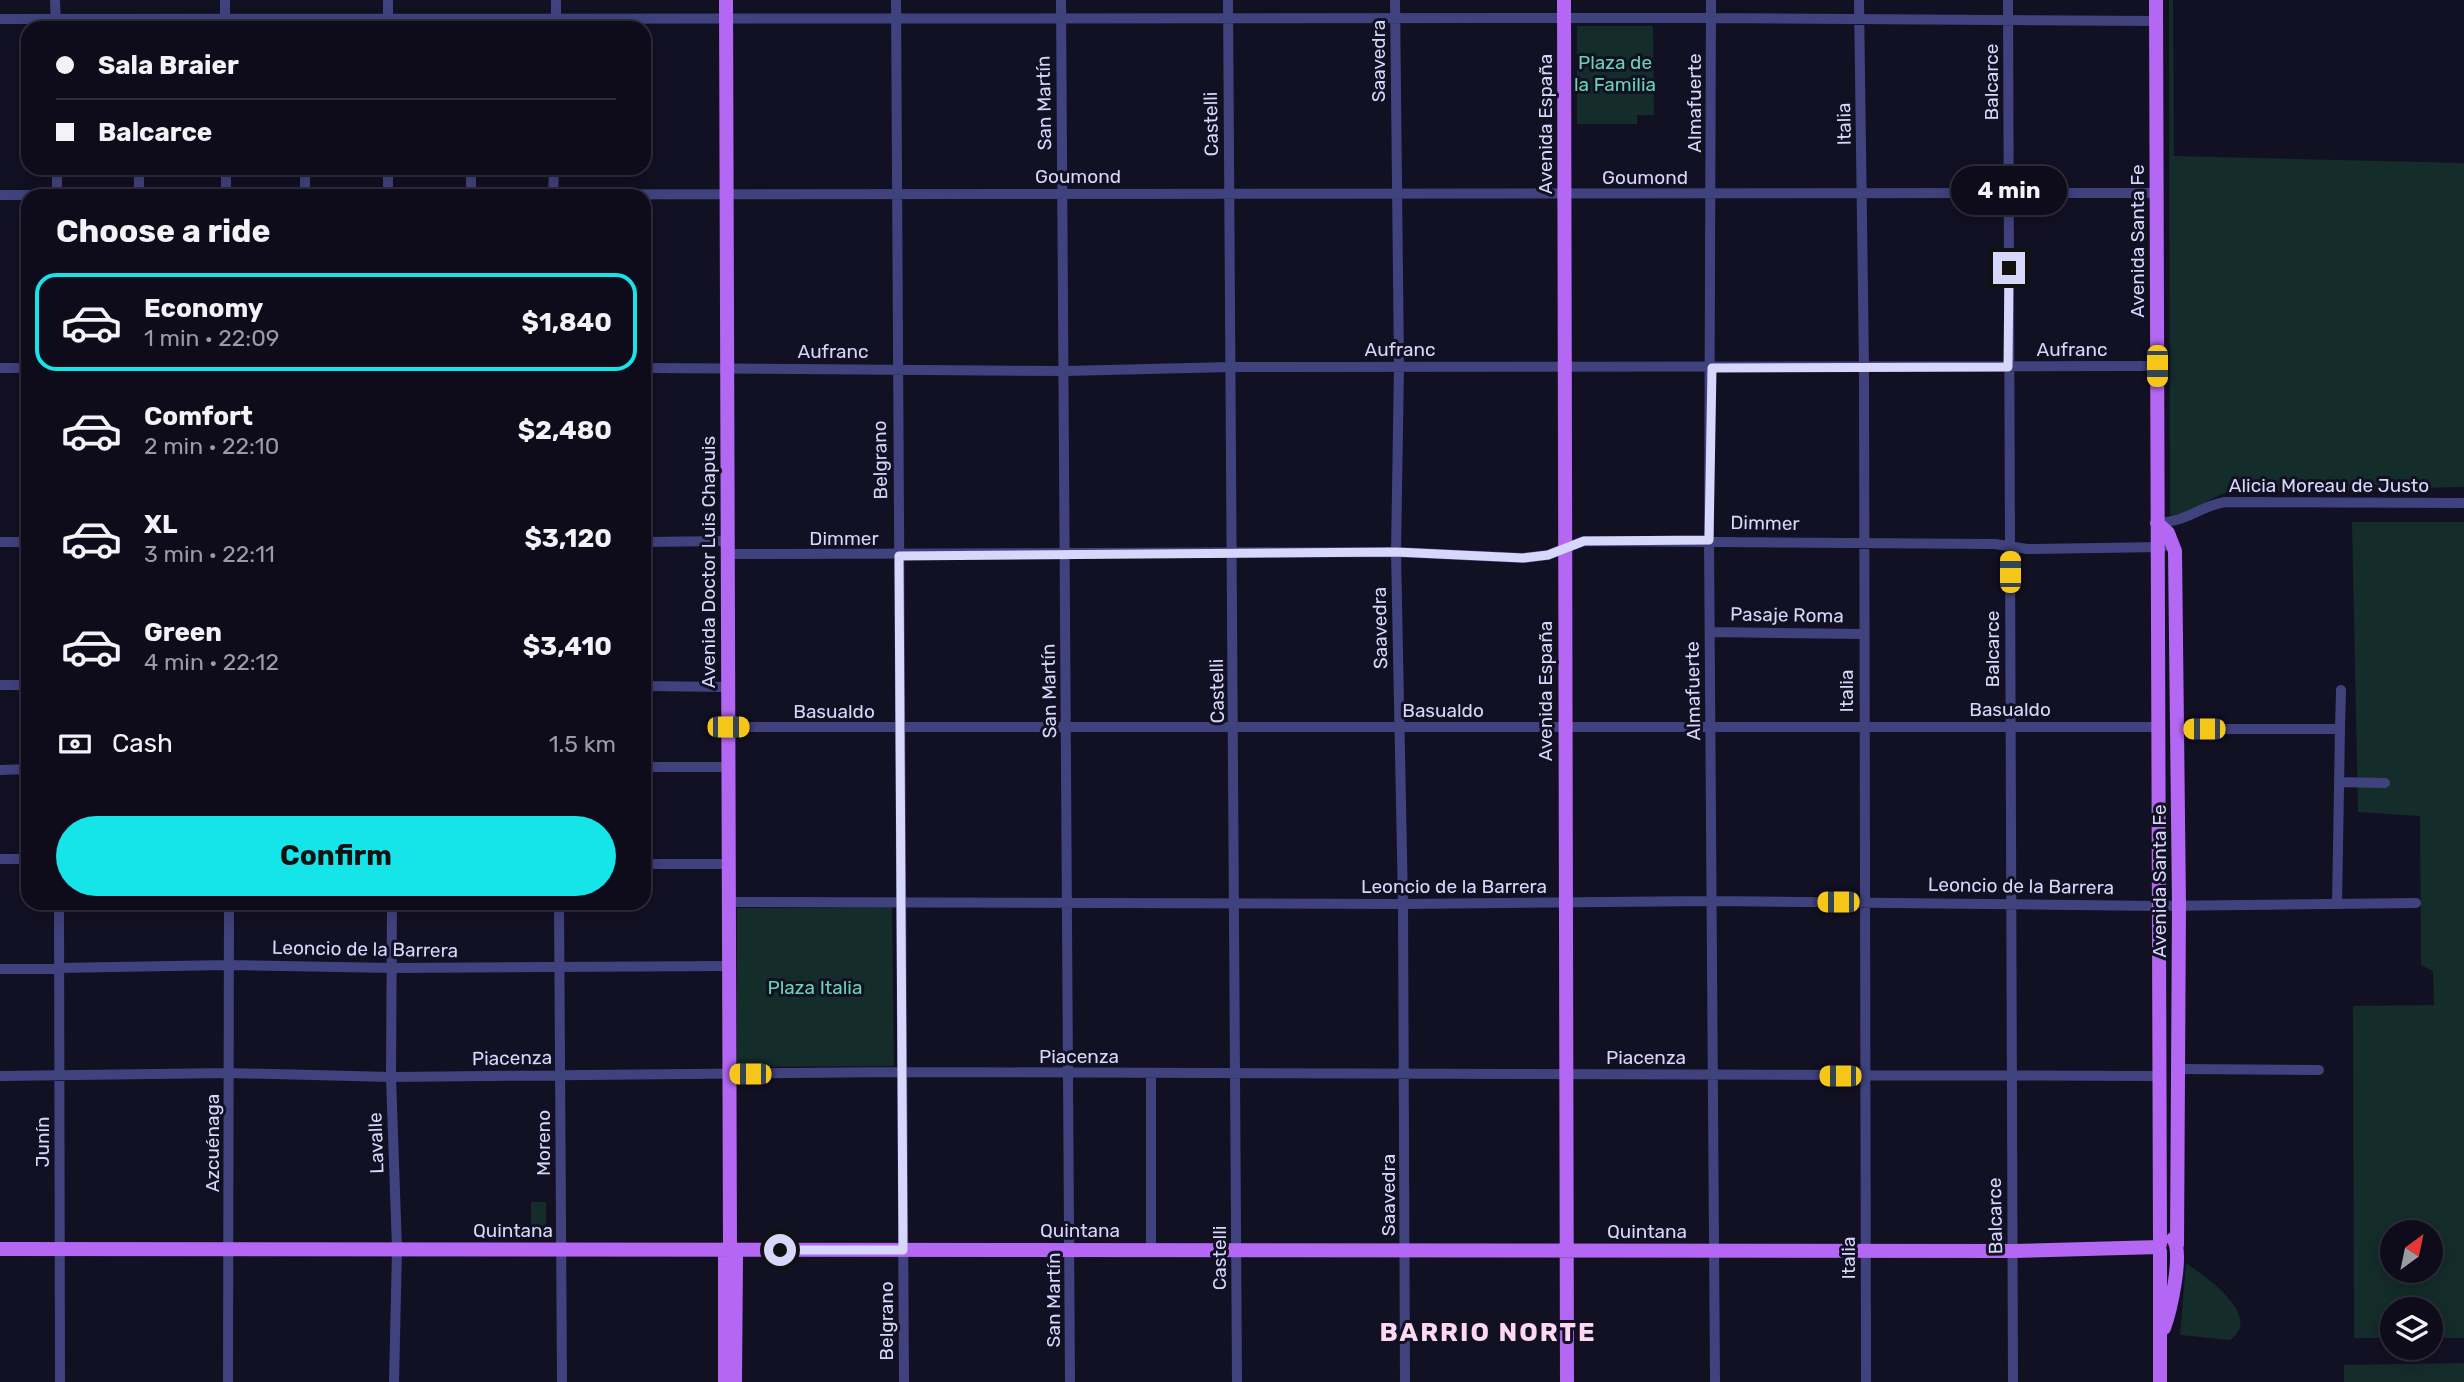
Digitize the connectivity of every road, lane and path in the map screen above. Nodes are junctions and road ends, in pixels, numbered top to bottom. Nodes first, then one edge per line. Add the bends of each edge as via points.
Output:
1 (55, 0) edge
2 (225, 0) edge
3 (388, 0) edge
4 (556, 0) edge
5 (726, 0) edge
6 (896, 0) edge
7 (1061, 0) edge
8 (1228, 0) edge
9 (1395, 0) edge
10 (1564, 0) edge
11 (1711, 0) edge
12 (1860, 0) edge
13 (2008, 0) edge
14 (2156, 0) edge
15 (1711, 18) junction
16 (0, 19) edge
17 (896, 19) junction
18 (1061, 19) junction
19 (1228, 19) junction
20 (1860, 19) junction
21 (726, 20) junction
22 (1565, 20) junction
23 (2008, 20) junction
24 (22, 21) edge
25 (56, 21) edge
26 (225, 21) edge
27 (388, 21) edge
28 (556, 21) edge
29 (1395, 21) junction
30 (2156, 21) junction
31 (651, 22) edge
32 (651, 193) edge
33 (727, 193) junction
34 (895, 193) junction
35 (1063, 193) junction
36 (1229, 193) junction
37 (1396, 193) junction
38 (2156, 193) junction
39 (1863, 194) junction
40 (2010, 194) junction
41 (0, 195) edge
42 (21, 195) edge
43 (1564, 195) junction
44 (1712, 195) junction
45 (1565, 366) junction
46 (2157, 366) junction
47 (1231, 367) junction
48 (1399, 367) junction
49 (1864, 367) junction
50 (2008, 367) junction
51 (0, 368) edge
52 (21, 368) edge
53 (651, 368) edge
54 (727, 368) junction
55 (897, 368) junction
56 (1712, 368) junction
57 (1065, 371) junction
58 (2464, 503) edge
59 (2157, 523) junction
60 (1709, 540) junction
61 (0, 542) edge
62 (21, 542) edge
63 (651, 542) edge
64 (1862, 542) junction
65 (2173, 544) junction
66 (2010, 546) junction
67 (728, 547) junction
68 (2156, 547) junction
69 (1566, 548) junction
70 (1396, 552) junction
71 (1065, 553) junction
72 (1233, 554) junction
73 (899, 556) junction
74 (1710, 632) junction
75 (1864, 634) junction
76 (0, 685) edge
77 (21, 685) edge
78 (651, 687) edge
79 (728, 687) junction
80 (2341, 690) dead end
81 (728, 727) junction
82 (1068, 727) junction
83 (1234, 727) junction
84 (1564, 727) junction
85 (1711, 727) junction
86 (1863, 727) junction
87 (2009, 727) junction
88 (2158, 727) junction
89 (1399, 728) junction
90 (898, 729) junction
91 (2177, 729) junction
92 (2340, 729) junction
93 (651, 767) edge
94 (728, 767) junction
95 (21, 769) edge
96 (0, 770) edge
97 (2339, 782) junction
98 (2385, 783) dead end
99 (0, 859) edge
100 (21, 859) edge
101 (651, 864) edge
102 (729, 864) junction
103 (899, 900) junction
104 (1712, 901) junction
105 (729, 902) junction
106 (1565, 902) junction
107 (1863, 902) junction
108 (2011, 902) junction
109 (1069, 903) junction
110 (1235, 903) junction
111 (2416, 903) dead end
112 (1403, 904) junction
113 (2337, 904) junction
114 (2179, 905) junction
115 (2158, 906) junction
116 (59, 910) edge
117 (229, 910) edge
118 (392, 910) edge
119 (559, 910) edge
120 (229, 965) junction
121 (729, 966) junction
122 (559, 967) junction
123 (59, 968) junction
124 (393, 968) junction
125 (0, 969) edge
126 (2178, 1069) junction
127 (2319, 1070) dead end
128 (900, 1072) junction
129 (229, 1073) junction
130 (1070, 1073) junction
131 (1151, 1073) junction
132 (1236, 1073) junction
133 (1404, 1073) junction
134 (560, 1074) junction
135 (729, 1074) junction
136 (1565, 1074) junction
137 (1713, 1075) junction
138 (0, 1076) edge
139 (60, 1076) junction
140 (1865, 1076) junction
141 (2010, 1076) junction
142 (2158, 1076) junction
143 (391, 1077) junction
144 (2160, 1247) junction
145 (2177, 1248) junction
146 (0, 1249) edge
147 (59, 1249) junction
148 (230, 1249) junction
149 (397, 1249) junction
150 (561, 1249) junction
151 (730, 1249) junction
152 (1236, 1249) junction
153 (1865, 1249) junction
154 (903, 1250) junction
155 (1071, 1250) junction
156 (1151, 1250) junction
157 (1405, 1250) junction
158 (1566, 1250) junction
159 (1714, 1250) junction
160 (2013, 1251) junction
161 (2160, 1339) junction
162 (60, 1382) edge
163 (228, 1382) edge
164 (394, 1382) edge
165 (562, 1382) edge
166 (725, 1382) edge
167 (736, 1382) edge
168 (904, 1382) edge
169 (1070, 1382) edge
170 (1237, 1382) edge
171 (1405, 1382) edge
172 (1567, 1382) edge
173 (1715, 1382) edge
174 (1866, 1382) edge
175 (2013, 1382) edge
176 (2160, 1382) edge

1 - 25 street
2 - 26 street
3 - 27 street
4 - 28 street
5 - 21 main road, Avenida Doctor Luis Chapuis
6 - 17 street, Belgrano
7 - 18 street, San Martín
8 - 19 street, Castelli
9 - 29 street, Saavedra
10 - 22 main road, Avenida España
11 - 15 street, Almafuerte
12 - 20 street, Italia
13 - 23 street, Balcarce
14 - 30 main road, Avenida Santa Fe
15 - 20 street
15 - 22 street
15 - 44 street, Almafuerte
16 - 24 street
17 - 18 street
17 - 21 street
17 - 34 street, Belgrano
18 - 19 street
18 - 35 street, San Martín
19 - 29 street
19 - 36 street, Castelli
20 - 23 street
20 - 39 street, Italia
21 - 31 street
21 - 33 main road, Avenida Doctor Luis Chapuis
22 - 29 street
22 - 43 main road, Avenida España
23 - 30 street
23 - 40 street, Balcarce
29 - 37 street, Saavedra
30 - 38 main road, Avenida Santa Fe
32 - 33 street, Goumond
33 - 34 street, Goumond
33 - 54 main road, Avenida Doctor Luis Chapuis
34 - 35 street, Goumond
34 - 55 street, Belgrano
35 - 36 street, Goumond
35 - 57 street, San Martín
36 - 37 street, Goumond
36 - 47 street, Castelli
37 - 43 street, Goumond
37 - 48 street, Saavedra
38 - 40 street, Goumond
38 - 46 main road, Avenida Santa Fe
39 - 40 street, Goumond
39 - 44 street, Goumond
39 - 49 street, Italia
40 - 50 street, Balcarce
41 - 42 street, Goumond
43 - 44 street, Goumond
43 - 45 main road, Avenida España
44 - 56 street, Almafuerte
45 - 48 street, Aufranc
45 - 56 street, Aufranc
45 - 69 main road, Avenida España
46 - 50 street, Aufranc
46 - 59 main road, Avenida Santa Fe
47 - 48 street, Aufranc
47 - 57 street, Aufranc
47 - 72 street, Castelli
48 - 70 street, Saavedra
49 - 50 street, Aufranc
49 - 56 street, Aufranc
49 - 64 street, Italia
50 - 66 street, Balcarce
51 - 52 street
53 - 54 street, Aufranc
54 - 55 street, Aufranc
54 - 67 main road, Avenida Doctor Luis Chapuis
55 - 57 street, Aufranc
55 - 73 street, Belgrano
56 - 60 street, Almafuerte
57 - 71 street, San Martín
58 - 59 street, Alicia Moreau de Justo via 2225,502 2177,522
59 - 65 main road
59 - 68 main road, Avenida Santa Fe
60 - 64 street, Dimmer
60 - 69 street, Dimmer via 1584,541
60 - 74 street, Almafuerte
61 - 62 street
63 - 67 street, Dimmer
64 - 66 street, Dimmer
64 - 75 street, Italia
65 - 68 street, Dimmer
65 - 91 main road, Avenida Santa Fe
66 - 68 street, Dimmer
66 - 87 street, Balcarce
67 - 73 street, Dimmer
67 - 79 main road, Avenida Doctor Luis Chapuis
68 - 88 main road, Avenida Santa Fe
69 - 70 street, Dimmer via 1523,558
69 - 84 main road, Avenida España
70 - 72 street, Dimmer
70 - 89 street, Saavedra
71 - 72 street, Dimmer
71 - 73 street, Dimmer
71 - 82 street, San Martín
72 - 83 street, Castelli
73 - 90 street, Belgrano
74 - 75 street, Pasaje Roma
74 - 85 street, Almafuerte
75 - 86 street, Italia
76 - 77 street
78 - 79 street
79 - 81 main road, Avenida Doctor Luis Chapuis
80 - 92 street
81 - 90 street, Basualdo
81 - 94 main road, Avenida Doctor Luis Chapuis
82 - 83 street, Basualdo
82 - 90 street, Basualdo
82 - 109 street, San Martín
83 - 89 street, Basualdo
83 - 110 street, Castelli
84 - 85 street, Basualdo
84 - 89 street, Basualdo
84 - 106 main road, Avenida España
85 - 86 street, Basualdo
85 - 104 street, Almafuerte
86 - 87 street, Basualdo
86 - 107 street, Italia
87 - 88 street, Basualdo
87 - 108 street, Balcarce
88 - 115 main road, Avenida Santa Fe
89 - 112 street, Saavedra
90 - 103 street, Belgrano
91 - 92 street
91 - 114 main road, Avenida Santa Fe
92 - 97 street
93 - 94 street
94 - 102 main road, Avenida Doctor Luis Chapuis
95 - 96 street
97 - 98 street
97 - 113 street
99 - 100 street
101 - 102 street
102 - 105 main road, Avenida Doctor Luis Chapuis
103 - 105 street, Leoncio de la Barrera
103 - 109 street, Leoncio de la Barrera
103 - 128 street, Belgrano
104 - 106 street, Leoncio de la Barrera
104 - 107 street, Leoncio de la Barrera
104 - 137 street, Almafuerte
105 - 121 main road, Avenida Doctor Luis Chapuis
106 - 112 street, Leoncio de la Barrera
106 - 136 main road, Avenida España
107 - 108 street, Leoncio de la Barrera
107 - 140 street, Italia
108 - 115 street, Leoncio de la Barrera
108 - 141 street, Balcarce
109 - 110 street, Leoncio de la Barrera
109 - 130 street, San Martín
110 - 112 street, Leoncio de la Barrera
110 - 132 street, Castelli
111 - 113 street, Leoncio de la Barrera
112 - 133 street, Saavedra
113 - 114 street, Leoncio de la Barrera
114 - 115 street, Leoncio de la Barrera
114 - 126 main road, Avenida Santa Fe
115 - 142 main road, Avenida Santa Fe
116 - 123 street, Junín
117 - 120 street, Azcuénaga
118 - 124 street, Lavalle
119 - 122 street, Moreno
120 - 123 street, Leoncio de la Barrera
120 - 124 street, Leoncio de la Barrera
120 - 129 street, Azcuénaga
121 - 122 street, Leoncio de la Barrera
121 - 135 main road, Avenida Doctor Luis Chapuis
122 - 124 street, Leoncio de la Barrera
122 - 134 street, Moreno
123 - 125 street, Leoncio de la Barrera
123 - 139 street, Junín
124 - 143 street, Lavalle
126 - 127 street
126 - 145 main road, Avenida Santa Fe
128 - 130 street, Piacenza
128 - 135 street, Piacenza
128 - 154 street, Belgrano
129 - 139 street, Piacenza
129 - 143 street, Piacenza
129 - 148 street, Azcuénaga
130 - 131 street, Piacenza
130 - 155 street, San Martín
131 - 132 street, Piacenza
131 - 156 street
132 - 133 street, Piacenza
132 - 152 street, Castelli
133 - 136 street, Piacenza
133 - 157 street, Saavedra
134 - 135 street, Piacenza
134 - 143 street, Piacenza
134 - 150 street, Moreno
135 - 151 main road, Avenida Doctor Luis Chapuis
136 - 137 street, Piacenza
136 - 158 main road, Avenida España
137 - 140 street, Piacenza
137 - 159 street, Almafuerte
138 - 139 street, Piacenza
139 - 147 street, Junín
140 - 141 street, Piacenza
140 - 153 street, Italia
141 - 142 street, Piacenza
141 - 160 street, Balcarce
142 - 144 main road, Avenida Santa Fe
143 - 149 street, Lavalle
144 - 145 main road, Quintana via 2169,1238
144 - 160 main road, Quintana
144 - 161 main road, Avenida Santa Fe
145 - 161 main road, Avenida Santa Fe via 2171,1303
146 - 147 main road, Quintana
147 - 148 main road, Quintana
147 - 162 street, Junín
148 - 149 main road, Quintana
148 - 163 street, Azcuénaga
149 - 150 main road, Quintana
149 - 164 street, Lavalle
150 - 151 main road, Quintana
150 - 165 street, Moreno
151 - 154 main road, Quintana
151 - 166 main road via 726,1257
151 - 167 main road via 736,1257
152 - 156 main road, Quintana
152 - 157 main road, Quintana
152 - 170 street, Castelli
153 - 159 main road, Quintana
153 - 160 main road, Quintana
153 - 174 street, Italia
154 - 155 main road, Quintana
154 - 168 street, Belgrano
155 - 156 main road, Quintana
155 - 169 street, San Martín
157 - 158 main road, Quintana
157 - 171 street, Saavedra
158 - 159 main road, Quintana
158 - 172 main road, Avenida España
159 - 173 street, Almafuerte
160 - 175 street, Balcarce
161 - 176 main road, Avenida Santa Fe

